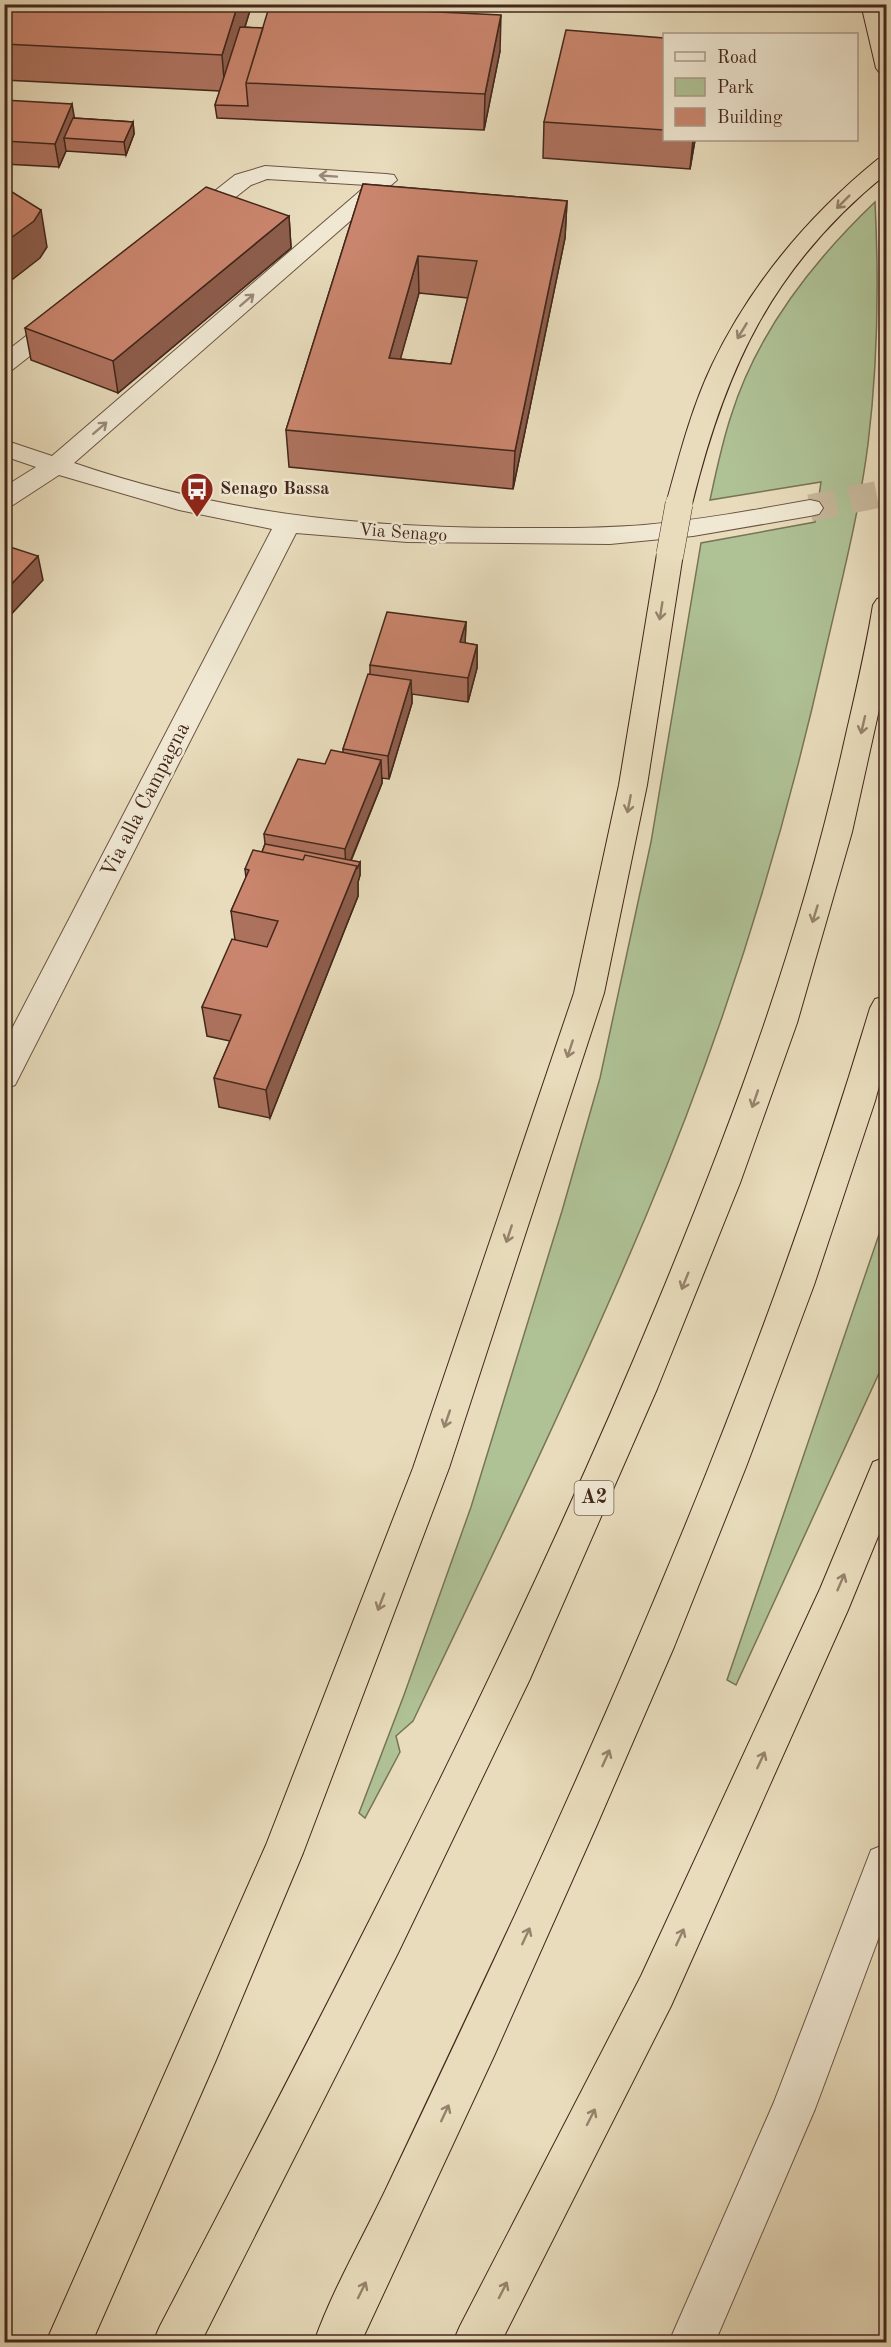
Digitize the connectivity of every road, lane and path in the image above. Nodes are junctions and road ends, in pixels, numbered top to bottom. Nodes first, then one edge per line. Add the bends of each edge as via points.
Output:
1 (871, 4) edge
2 (886, 68) edge
3 (886, 164) edge
4 (170, 237) edge
5 (78, 308) edge
6 (4, 365) edge
7 (4, 447) edge
8 (56, 466) junction
9 (4, 499) edge
10 (810, 508) tunnel mouth
11 (288, 524) junction
12 (886, 605) edge
13 (886, 1008) edge
14 (4, 1076) edge
15 (886, 1474) edge
16 (886, 1865) edge
17 (69, 2343) edge
18 (176, 2343) edge
19 (337, 2343) edge
20 (476, 2343) edge
21 (692, 2343) edge

1 - 2 highway
3 -> 17 highway, bridge via 815,230 774,282 738,336 710,397 679,504 633,785 589,993 450,1411 358,1662 283,1853
8 -> 4 street via 386,180 277,172 253,176
5 - 6 street
7 - 8 street, Via Senago
8 - 9 street
8 - 11 street, Via Senago via 155,497
10 - 11 street, Via Senago via 713,526 621,535 447,536
11 - 14 street, Via alla Campagna
12 -> 18 highway, A2 via 843,811 788,1002 749,1117 651,1366 592,1503 451,1800
19 -> 13 highway via 557,1868 699,1542 802,1273
20 -> 15 highway via 656,1990
16 - 21 street via 793,2109

